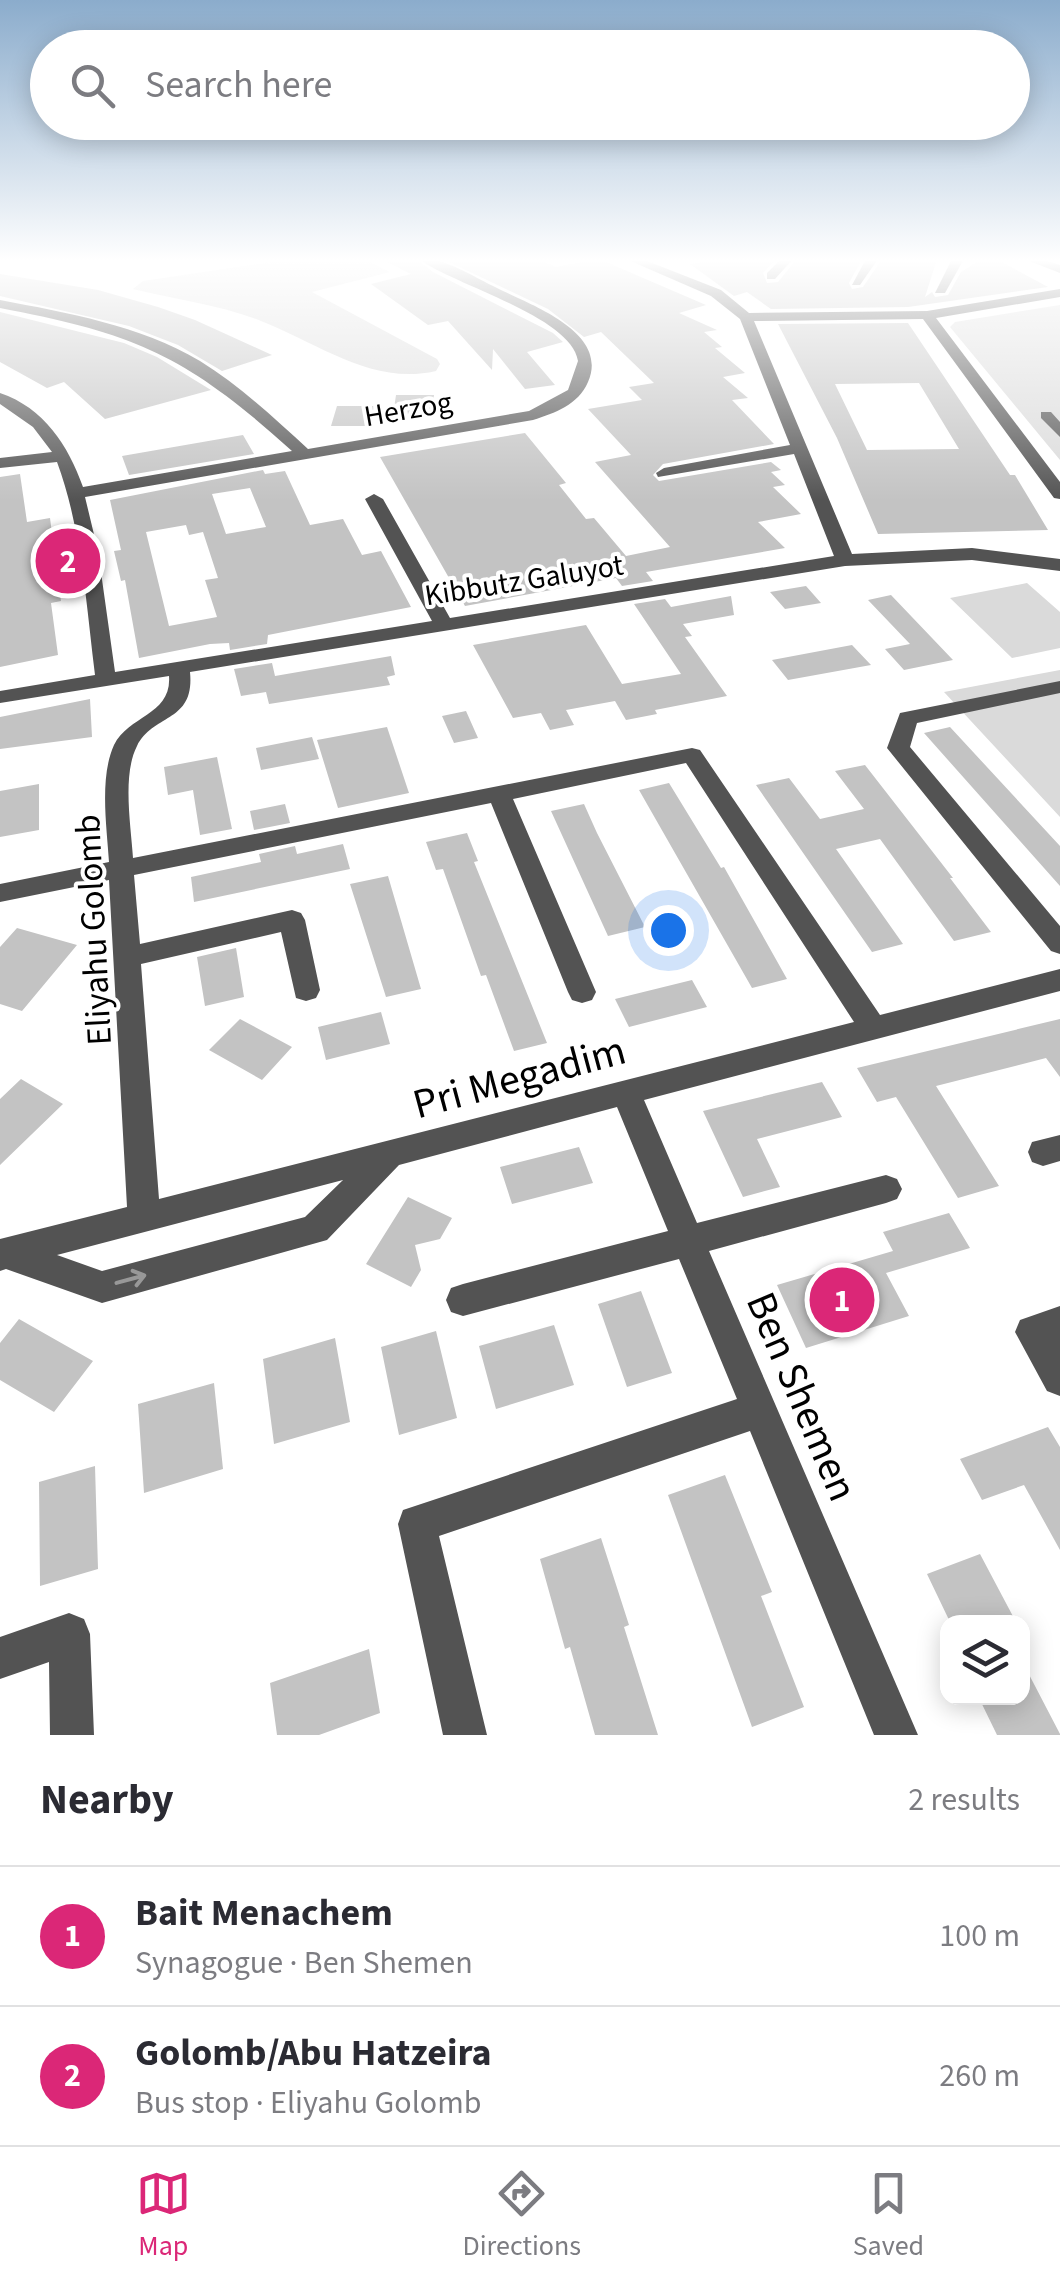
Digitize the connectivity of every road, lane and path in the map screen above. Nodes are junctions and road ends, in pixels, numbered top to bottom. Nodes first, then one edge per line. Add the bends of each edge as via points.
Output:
1 (142, 340) edge
2 (574, 340) edge
3 (755, 340) edge
4 (946, 340) edge
5 (0, 398) edge
6 (1046, 415) dead end
7 (1060, 432) edge
8 (799, 448) junction
9 (305, 454) junction
10 (63, 456) junction
11 (0, 463) edge
12 (1038, 467) junction
13 (1060, 467) edge
14 (664, 473) dead end
15 (77, 493) junction
16 (1060, 494) edge
17 (374, 499) dead end
18 (845, 560) junction
19 (1060, 565) edge
20 (444, 623) junction
21 (179, 667) junction
22 (106, 679) junction
23 (1060, 687) edge
24 (0, 697) edge
25 (499, 794) junction
26 (122, 869) junction
27 (0, 893) edge
28 (1060, 944) edge
29 (127, 957) junction
30 (1060, 980) edge
31 (306, 990) dead end
32 (582, 992) dead end
33 (873, 1028) junction
34 (626, 1092) junction
35 (390, 1154) junction
36 (886, 1189) dead end
37 (144, 1218) junction
38 (689, 1241) junction
39 (3, 1254) edge
40 (463, 1300) dead end
41 (1060, 1322) edge
42 (1060, 1378) edge
43 (760, 1410) junction
44 (0, 1658) edge
45 (72, 1735) edge
46 (464, 1735) edge
47 (896, 1735) edge

1 - 9 street via 190,362
2 - 9 street, Herzog via 583,349 583,382 569,398 533,415
3 - 8 street
4 - 12 street
5 - 10 street via 32,418
6 - 7 street
8 - 14 street
8 - 18 street
9 - 15 street, Herzog
10 - 11 street
10 - 15 street
12 - 13 street
12 - 16 street
15 - 22 street
17 - 20 street
18 - 19 street, Kibbutz Galuyot via 972,554
18 - 20 street, Kibbutz Galuyot
20 - 21 street, Kibbutz Galuyot
21 - 22 street, Kibbutz Galuyot
21 - 26 street, Eliyahu Golomb via 182,696 176,706 138,731 124,751
22 - 24 street, Kibbutz Galuyot
23 - 28 street via 908,718 898,748
25 - 26 street
25 - 32 street
25 - 33 street via 692,756
26 - 27 street
26 - 29 street, Eliyahu Golomb
29 - 31 street via 292,920
29 - 37 street, Eliyahu Golomb
30 - 33 street, Pri Megadim
33 - 34 street, Pri Megadim
34 - 35 street, Pri Megadim
34 - 38 street, Ben Shemen
35 - 37 street, Pri Megadim
39 -> 35 street via 102,1287 315,1229
36 - 38 street
37 - 39 street, Pri Megadim
38 - 40 street
38 - 43 street, Ben Shemen
41 - 42 street via 1032,1332
43 - 46 street via 417,1524
43 - 47 street, Ben Shemen
44 - 45 street via 68,1634

